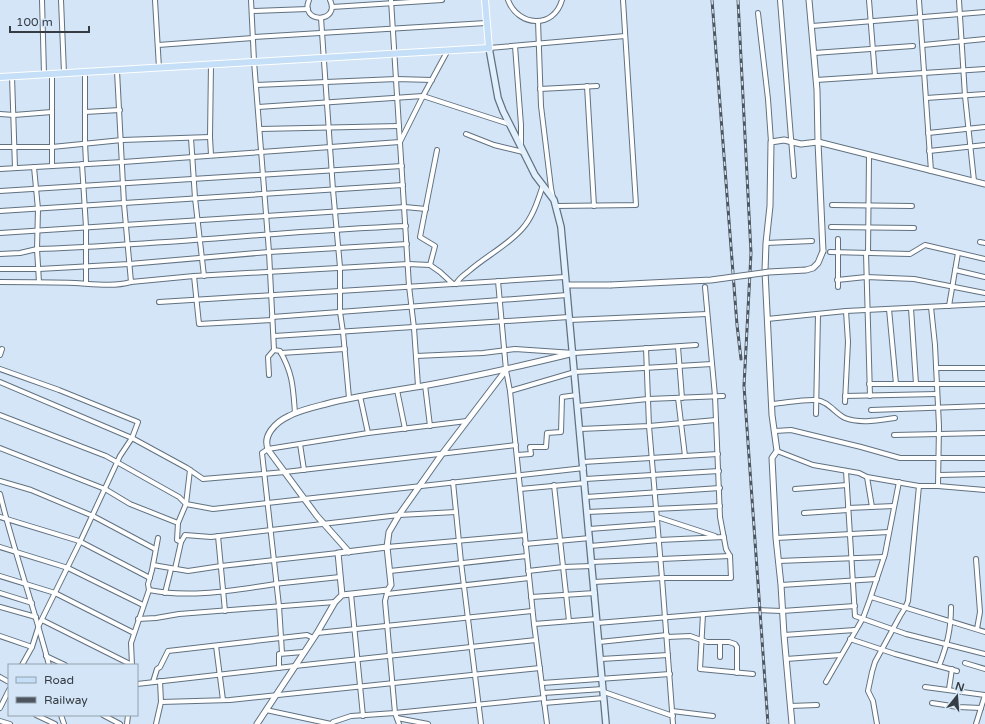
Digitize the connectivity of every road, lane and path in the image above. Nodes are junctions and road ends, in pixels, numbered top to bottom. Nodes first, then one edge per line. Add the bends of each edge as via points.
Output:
1 (42, 0) edge
2 (61, 0) edge
3 (155, 0) edge
4 (251, 0) edge
5 (309, 0) edge
6 (330, 0) edge
7 (442, 0) edge
8 (485, 0) edge
9 (508, 0) edge
10 (562, 0) edge
11 (623, 0) edge
12 (780, 0) edge
13 (809, 0) edge
14 (869, 0) edge
15 (919, 0) edge
16 (959, 0) edge
17 (391, 2) edge
18 (332, 7) junction
19 (308, 9) junction
20 (252, 11) junction
21 (985, 12) edge
22 (758, 13) dead end
23 (960, 14) junction
24 (921, 17) junction
25 (321, 18) junction
26 (538, 21) junction
27 (871, 21) junction
28 (486, 23) junction
29 (812, 26) junction
30 (392, 29) junction
31 (322, 33) junction
32 (625, 36) junction
33 (253, 37) junction
34 (985, 39) edge
35 (962, 42) junction
36 (539, 44) junction
37 (158, 45) junction
38 (923, 45) junction
39 (515, 46) junction
40 (913, 46) dead end
41 (489, 48) junction
42 (873, 49) junction
43 (448, 50) junction
44 (814, 53) junction
45 (394, 54) junction
46 (324, 58) junction
47 (254, 61) junction
48 (211, 64) junction
49 (159, 68) junction
50 (985, 69) edge
51 (117, 71) junction
52 (964, 71) junction
53 (85, 72) junction
54 (64, 73) junction
55 (924, 73) junction
56 (44, 74) junction
57 (52, 74) junction
58 (12, 76) junction
59 (875, 76) junction
60 (0, 77) edge
61 (396, 79) junction
62 (432, 80) junction
63 (816, 80) junction
64 (325, 82) junction
65 (256, 85) junction
66 (587, 86) junction
67 (596, 86) dead end
68 (540, 89) junction
69 (985, 94) edge
70 (423, 96) junction
71 (965, 96) junction
72 (397, 98) junction
73 (926, 98) junction
74 (327, 103) junction
75 (258, 107) junction
76 (120, 110) junction
77 (52, 112) junction
78 (85, 112) junction
79 (0, 114) edge
80 (14, 115) junction
81 (509, 124) junction
82 (399, 126) junction
83 (985, 126) edge
84 (328, 127) junction
85 (969, 128) junction
86 (260, 129) junction
87 (928, 133) junction
88 (466, 134) dead end
89 (210, 137) junction
90 (191, 138) junction
91 (122, 140) junction
92 (400, 142) junction
93 (771, 142) junction
94 (792, 142) junction
95 (818, 142) junction
96 (85, 143) junction
97 (985, 145) edge
98 (0, 147) edge
99 (14, 147) junction
100 (52, 147) junction
101 (330, 147) junction
102 (970, 147) junction
103 (437, 150) dead end
104 (522, 150) junction
105 (262, 151) junction
106 (929, 151) junction
107 (211, 155) junction
108 (869, 156) junction
109 (193, 157) junction
110 (123, 162) junction
111 (84, 164) junction
112 (52, 166) junction
113 (402, 166) junction
114 (34, 167) junction
115 (15, 168) junction
116 (0, 169) edge
117 (332, 170) junction
118 (931, 171) junction
119 (263, 174) junction
120 (794, 176) dead end
121 (194, 179) junction
122 (974, 181) junction
123 (124, 182) junction
124 (985, 184) edge
125 (403, 185) junction
126 (543, 185) junction
127 (84, 186) junction
128 (36, 188) junction
129 (333, 190) junction
130 (0, 191) edge
131 (264, 193) junction
132 (195, 198) junction
133 (554, 200) junction
134 (124, 204) junction
135 (832, 205) dead end
136 (868, 205) junction
137 (85, 206) junction
138 (556, 206) junction
139 (594, 206) junction
140 (912, 206) dead end
141 (405, 207) junction
142 (38, 208) junction
143 (426, 209) junction
144 (0, 211) edge
145 (335, 212) junction
146 (266, 216) junction
147 (198, 220) junction
148 (126, 225) junction
149 (406, 226) junction
150 (86, 227) junction
151 (831, 227) dead end
152 (868, 228) junction
153 (914, 228) dead end
154 (336, 229) junction
155 (38, 230) junction
156 (0, 233) edge
157 (268, 234) junction
158 (200, 239) junction
159 (838, 239) dead end
160 (812, 242) dead end
161 (980, 242) dead end
162 (766, 243) junction
163 (985, 243) edge
164 (407, 244) junction
165 (128, 245) junction
166 (86, 247) junction
167 (338, 248) junction
168 (37, 249) junction
169 (269, 252) junction
170 (830, 252) dead end
171 (838, 252) junction
172 (867, 253) junction
173 (958, 253) junction
174 (0, 254) edge
175 (202, 257) junction
176 (985, 259) edge
177 (129, 264) junction
178 (408, 264) junction
179 (430, 265) junction
180 (86, 266) junction
181 (340, 267) junction
182 (0, 269) edge
183 (39, 269) junction
184 (955, 270) junction
185 (270, 272) junction
186 (194, 276) junction
187 (204, 276) junction
188 (985, 276) edge
189 (565, 277) junction
190 (866, 277) junction
191 (837, 280) junction
192 (498, 281) junction
193 (0, 282) edge
194 (39, 282) junction
195 (130, 282) junction
196 (86, 283) junction
197 (455, 284) junction
198 (567, 285) junction
199 (409, 286) junction
200 (705, 287) dead end
201 (838, 287) dead end
202 (952, 287) junction
203 (340, 292) junction
204 (985, 293) edge
205 (271, 295) junction
206 (567, 295) junction
207 (500, 300) junction
208 (196, 301) junction
209 (159, 302) dead end
210 (985, 304) edge
211 (949, 306) junction
212 (412, 307) junction
213 (931, 307) junction
214 (911, 308) junction
215 (890, 309) junction
216 (867, 310) junction
217 (846, 311) junction
218 (340, 312) junction
219 (707, 314) junction
220 (818, 314) junction
221 (272, 318) junction
222 (570, 318) junction
223 (767, 319) junction
224 (502, 322) junction
225 (414, 328) junction
226 (343, 332) junction
227 (274, 336) junction
228 (696, 345) dead end
229 (678, 347) junction
230 (646, 348) junction
231 (2, 349) dead end
232 (345, 349) junction
233 (274, 350) junction
234 (505, 350) junction
235 (574, 353) junction
236 (281, 354) junction
237 (0, 355) edge
238 (416, 356) junction
239 (712, 364) junction
240 (679, 366) junction
241 (647, 367) junction
242 (936, 368) junction
243 (985, 368) edge
244 (0, 369) edge
245 (506, 370) junction
246 (575, 372) junction
247 (269, 375) dead end
248 (0, 382) edge
249 (869, 384) junction
250 (896, 384) junction
251 (916, 384) junction
252 (937, 384) junction
253 (985, 384) edge
254 (425, 385) junction
255 (418, 386) junction
256 (397, 390) junction
257 (510, 391) junction
258 (937, 394) junction
259 (577, 395) junction
260 (360, 396) junction
261 (715, 396) junction
262 (723, 396) dead end
263 (845, 396) junction
264 (870, 396) junction
265 (349, 398) junction
266 (680, 398) junction
267 (648, 399) junction
268 (816, 400) junction
269 (845, 402) dead end
270 (772, 404) junction
271 (578, 406) junction
272 (985, 406) edge
273 (938, 407) junction
274 (871, 410) dead end
275 (295, 413) junction
276 (816, 414) dead end
277 (0, 415) edge
278 (895, 418) dead end
279 (716, 420) junction
280 (468, 421) junction
281 (680, 424) junction
282 (430, 426) junction
283 (649, 426) junction
284 (405, 429) junction
285 (580, 429) junction
286 (775, 431) junction
287 (368, 433) junction
288 (985, 433) edge
289 (939, 434) junction
290 (894, 435) dead end
291 (132, 438) junction
292 (300, 444) junction
293 (516, 445) junction
294 (0, 448) edge
295 (268, 449) junction
296 (777, 451) junction
297 (442, 454) junction
298 (718, 454) junction
299 (517, 455) junction
300 (685, 456) junction
301 (651, 458) junction
302 (939, 458) junction
303 (985, 458) edge
304 (117, 463) junction
305 (583, 465) junction
306 (190, 470) junction
307 (304, 470) junction
308 (719, 470) junction
309 (846, 471) junction
310 (285, 472) junction
311 (265, 474) junction
312 (518, 474) junction
313 (653, 474) junction
314 (985, 474) edge
315 (939, 475) junction
316 (867, 476) junction
317 (0, 481) edge
318 (585, 481) junction
319 (453, 482) junction
320 (899, 482) junction
321 (554, 485) junction
322 (847, 485) junction
323 (421, 486) junction
324 (919, 486) junction
325 (938, 486) junction
326 (720, 488) junction
327 (105, 489) junction
328 (520, 489) junction
329 (795, 489) dead end
330 (985, 490) edge
331 (654, 492) junction
332 (0, 496) edge
333 (586, 497) junction
334 (305, 499) junction
335 (268, 503) junction
336 (186, 504) junction
337 (720, 506) junction
338 (894, 506) junction
339 (872, 507) junction
340 (848, 509) junction
341 (656, 510) junction
342 (456, 512) junction
343 (587, 512) junction
344 (804, 513) dead end
345 (399, 515) junction
346 (93, 516) junction
347 (0, 517) edge
348 (657, 517) junction
349 (6, 520) junction
350 (178, 523) junction
351 (324, 524) junction
352 (657, 524) junction
353 (589, 529) junction
354 (271, 530) junction
355 (889, 532) junction
356 (850, 534) junction
357 (525, 535) junction
358 (218, 536) junction
359 (718, 537) junction
360 (724, 537) junction
361 (158, 538) dead end
362 (590, 538) junction
363 (776, 538) junction
364 (560, 540) junction
365 (659, 540) junction
366 (459, 541) junction
367 (80, 542) junction
368 (181, 542) junction
369 (526, 544) junction
370 (590, 546) junction
371 (0, 547) edge
372 (387, 547) junction
373 (155, 549) junction
374 (16, 552) junction
375 (349, 552) junction
376 (338, 553) junction
377 (527, 556) junction
378 (730, 556) junction
379 (884, 557) junction
380 (852, 558) junction
381 (660, 559) junction
382 (976, 559) dead end
383 (274, 561) junction
384 (778, 561) junction
385 (461, 562) junction
386 (592, 564) junction
387 (153, 565) junction
388 (221, 566) junction
389 (563, 567) junction
390 (68, 568) junction
391 (173, 569) junction
392 (390, 571) junction
393 (528, 571) junction
394 (0, 576) edge
395 (340, 577) junction
396 (150, 578) junction
397 (529, 578) junction
398 (662, 578) junction
399 (877, 579) junction
400 (853, 581) junction
401 (594, 582) junction
402 (277, 584) junction
403 (26, 585) junction
404 (464, 585) junction
405 (781, 585) junction
406 (149, 590) junction
407 (223, 591) junction
408 (0, 592) edge
409 (387, 592) junction
410 (55, 593) junction
411 (165, 593) junction
412 (595, 593) junction
413 (351, 594) junction
414 (342, 595) junction
415 (566, 595) junction
416 (871, 597) junction
417 (531, 598) junction
418 (335, 602) junction
419 (32, 603) junction
420 (144, 605) junction
421 (279, 606) junction
422 (855, 606) junction
423 (0, 607) edge
424 (951, 607) dead end
425 (906, 608) junction
426 (225, 611) junction
427 (532, 611) junction
428 (782, 611) junction
429 (703, 614) junction
430 (36, 617) junction
431 (666, 617) junction
432 (468, 618) junction
433 (863, 618) junction
434 (138, 619) junction
435 (42, 620) junction
436 (569, 621) junction
437 (597, 621) junction
438 (951, 622) junction
439 (534, 624) junction
440 (39, 625) junction
441 (387, 626) junction
442 (355, 629) junction
443 (893, 629) junction
444 (977, 629) junction
445 (855, 630) junction
446 (985, 632) edge
447 (134, 633) junction
448 (317, 633) junction
449 (784, 635) junction
450 (0, 636) edge
451 (667, 636) junction
452 (313, 638) junction
453 (281, 639) junction
454 (702, 639) junction
455 (850, 639) junction
456 (536, 640) junction
457 (599, 642) junction
458 (720, 642) junction
459 (947, 644) junction
460 (216, 646) junction
461 (32, 647) junction
462 (471, 647) junction
463 (881, 649) junction
464 (304, 652) junction
465 (282, 653) junction
466 (985, 654) edge
467 (390, 655) junction
468 (668, 655) junction
469 (841, 655) junction
470 (46, 656) junction
471 (720, 657) dead end
472 (358, 659) junction
473 (601, 659) junction
474 (786, 659) junction
475 (965, 663) dead end
476 (23, 664) edge
477 (48, 664) edge
478 (63, 664) edge
479 (130, 664) edge
480 (132, 664) edge
481 (294, 666) junction
482 (939, 666) junction
483 (279, 668) junction
484 (540, 668) junction
485 (952, 669) junction
486 (985, 669) edge
487 (957, 671) dead end
488 (737, 673) junction
489 (220, 674) junction
490 (670, 674) junction
491 (753, 674) dead end
492 (474, 675) junction
493 (602, 679) junction
494 (160, 681) junction
495 (153, 682) junction
496 (826, 682) dead end
497 (542, 683) junction
498 (138, 684) edge
499 (393, 684) junction
500 (360, 687) junction
501 (925, 687) dead end
502 (949, 689) junction
503 (8, 692) edge
504 (604, 693) junction
505 (275, 696) junction
506 (543, 696) junction
507 (4, 700) junction
508 (223, 700) junction
509 (8, 702) edge
510 (161, 702) junction
511 (544, 703) junction
512 (932, 703) dead end
513 (478, 705) junction
514 (817, 705) dead end
515 (790, 706) junction
516 (0, 708) edge
517 (981, 708) junction
518 (266, 710) junction
519 (672, 714) junction
520 (38, 716) edge
521 (105, 716) edge
522 (363, 716) junction
523 (396, 716) junction
524 (713, 716) dead end
525 (0, 721) edge
526 (10, 724) edge
527 (55, 724) edge
528 (120, 724) edge
529 (156, 724) edge
530 (257, 724) edge
531 (331, 724) edge
532 (399, 724) edge
533 (428, 724) edge
534 (481, 724) edge
535 (547, 724) edge
536 (606, 724) edge
537 (673, 724) edge
538 (792, 724) edge
539 (877, 724) edge
540 (976, 724) edge

1 - 56 street
2 - 54 street
3 - 37 street
4 - 20 street
5 - 19 street
6 - 18 street
7 - 17 street
8 - 28 main road
9 - 26 street via 516,14 523,19
10 - 26 street via 556,12 549,18
11 - 32 street
12 - 94 street
13 - 29 street
14 - 27 street
15 - 24 street
16 - 23 street
17 - 18 street
17 - 30 street
18 - 25 street via 329,15
19 - 20 street
19 - 25 street via 313,16
20 - 33 street
21 - 23 street
22 - 93 street
23 - 24 street
23 - 35 street
24 - 27 street
24 - 38 street
25 - 31 street
26 - 36 street
27 - 29 street
27 - 42 street
28 - 30 street
28 - 41 main road
29 - 44 street
30 - 31 street
30 - 45 street
31 - 33 street
31 - 46 street
32 - 36 street
32 - 139 street via 636,205
33 - 37 street
33 - 47 street
34 - 35 street
35 - 38 street
35 - 52 street
36 - 39 street
36 - 68 street
37 - 49 street
38 - 55 street
39 - 41 street
39 - 104 street
40 - 42 street
41 - 43 main road
41 - 81 main road via 498,98
42 - 44 street
42 - 59 street
43 - 45 main road
43 - 62 street
44 - 63 street
45 - 46 main road
45 - 61 street
46 - 47 main road
46 - 64 street
47 - 48 main road
47 - 65 street
48 - 49 main road
48 - 89 street
49 - 51 main road
50 - 52 street
51 - 53 main road
51 - 76 street
52 - 55 street
52 - 71 street
53 - 54 main road
53 - 78 street
54 - 57 main road
55 - 59 street
55 - 73 street
56 - 57 main road
56 - 58 main road
57 - 77 street
58 - 60 main road
58 - 80 street
59 - 63 street
61 - 62 street
61 - 64 street
61 - 72 street
62 - 70 street
63 - 95 street
64 - 65 street
64 - 74 street
65 - 75 street
66 - 67 street
66 - 68 street
66 - 139 street
68 - 133 street
69 - 71 street
70 - 72 street
70 - 81 street
70 - 92 street
71 - 73 street
71 - 85 street
72 - 74 street
72 - 82 street
73 - 87 street
74 - 75 street
74 - 84 street
75 - 86 street
76 - 78 street
76 - 91 street
77 - 80 street
77 - 100 street
78 - 96 street
79 - 80 street
80 - 99 street
81 - 104 main road
82 - 84 street
82 - 92 street
83 - 85 street
84 - 86 street
84 - 101 street
85 - 87 street
85 - 102 street
86 - 105 street
87 - 106 street
88 - 104 street via 494,145
89 - 90 street
89 - 107 street
90 - 91 street
90 - 109 street
91 - 96 street
91 - 110 street
92 - 101 street
92 - 113 street
93 - 94 street
93 - 162 street via 770,206
94 - 95 street
94 - 120 street
95 - 108 street
95 - 198 street, bridge via 824,251 813,268 711,280
96 - 100 street
96 - 111 street
97 - 102 street
98 - 99 street
99 - 100 street
99 - 115 street
100 - 112 street
101 - 105 street
101 - 117 street
102 - 106 street
102 - 122 street
103 - 143 street
104 - 126 main road via 535,176
105 - 107 street
105 - 119 street
106 - 118 street
107 - 109 street
108 - 118 street
108 - 136 street
109 - 110 street
109 - 121 street
110 - 111 street
110 - 123 street
111 - 112 street
111 - 127 street
112 - 114 street
113 - 117 street
113 - 125 street
114 - 115 street
114 - 128 street
115 - 116 street
117 - 119 street
117 - 129 street
118 - 122 street
119 - 121 street
119 - 131 street
121 - 123 street
121 - 132 street
122 - 124 street
123 - 127 street
123 - 134 street
125 - 129 street
125 - 141 street
126 - 133 main road
126 - 197 street via 530,219 522,229
127 - 128 street
127 - 137 street
128 - 130 street
128 - 142 street
129 - 131 street
129 - 145 street
131 - 132 street
131 - 146 street
132 - 134 street
132 - 147 street
133 - 138 main road
134 - 137 street
134 - 148 street
135 - 136 street
136 - 140 street
136 - 152 street
137 - 142 street
137 - 150 street
138 - 139 street
138 - 189 main road via 561,227
141 - 143 street
141 - 145 street
141 - 149 street
142 - 144 street
142 - 155 street
143 - 179 street via 420,237 435,246
145 - 146 street
145 - 154 street
146 - 147 street
146 - 157 street
147 - 148 street
147 - 158 street
148 - 150 street
148 - 165 street
149 - 154 street
149 - 164 street
150 - 155 street
150 - 166 street
151 - 152 street
152 - 153 street
152 - 172 street
154 - 157 street
154 - 167 street
155 - 156 street
155 - 168 street
157 - 158 street
157 - 169 street
158 - 165 street
158 - 175 street
159 - 171 street
160 - 162 street
161 - 163 street
162 - 223 street
164 - 167 street
164 - 178 street
165 - 166 street
165 - 177 street
166 - 168 street
166 - 180 street
167 - 169 street
167 - 181 street
168 - 174 street
168 - 183 street
169 - 175 street
169 - 185 street
170 - 171 street
171 - 172 street
171 - 191 street
172 - 173 street via 910,254 925,246
172 - 190 street
173 - 176 street
173 - 184 street
175 - 177 street
175 - 187 street
177 - 180 street
177 - 195 street
178 - 179 street
178 - 181 street
178 - 199 street
179 - 197 street
180 - 183 street
180 - 196 street
181 - 185 street
181 - 203 street
182 - 183 street
183 - 194 street
184 - 188 street
184 - 202 street
185 - 187 street
185 - 205 street
186 - 187 street
186 - 195 street
186 - 208 street
189 - 192 street
189 - 198 main road
190 - 191 street
190 - 202 street via 914,279
190 - 216 street
191 - 201 street
192 - 197 street
192 - 207 street
193 - 194 street
194 - 196 street
195 - 196 street via 104,285
197 - 199 street
198 - 206 main road
199 - 203 street
199 - 212 street
200 - 219 street
202 - 204 street
202 - 211 street
203 - 205 street
203 - 218 street
205 - 208 street
205 - 221 street
206 - 207 street
206 - 222 main road
207 - 212 street
207 - 224 street
208 - 209 street
208 - 221 street via 199,324
210 - 211 street
211 - 213 street
212 - 218 street
212 - 225 street
213 - 214 street
213 - 242 street
214 - 215 street
214 - 251 street
215 - 216 street
215 - 250 street
216 - 217 street
216 - 249 street
217 - 220 street
217 - 263 street via 848,342
218 - 221 street
218 - 226 street
219 - 222 street
219 - 239 street
220 - 223 street
220 - 268 street
221 - 227 street
222 - 224 street
222 - 235 main road
223 - 270 street
224 - 225 street
224 - 234 street
225 - 226 street
225 - 238 street
226 - 227 street
226 - 232 street
227 - 233 street
228 - 229 street
229 - 230 street
229 - 240 street
230 - 235 street
230 - 241 street
231 - 237 street
232 - 236 street
232 - 265 street
233 - 236 street via 280,351
233 - 247 street via 268,357
234 - 235 street
234 - 238 street
234 - 245 street
235 - 245 street
235 - 246 main road
236 - 275 street via 292,380
238 - 255 street
239 - 240 street
239 - 261 street
240 - 241 street
240 - 266 street
241 - 246 street
241 - 267 street
242 - 243 street
242 - 252 street
244 - 291 street via 138,422
245 - 254 street
245 - 257 street
245 - 280 street
246 - 257 street
246 - 259 main road
248 - 291 street
249 - 250 street
249 - 264 street
250 - 251 street
251 - 252 street
252 - 253 street
252 - 258 street
254 - 255 street
254 - 282 street
255 - 256 street
256 - 260 street
256 - 284 street
257 - 293 street
258 - 264 street
258 - 273 street
259 - 271 main road
259 - 299 street via 562,397 561,432 547,433 546,447 530,447 531,454
260 - 265 street
260 - 287 street
261 - 262 street
261 - 266 street
261 - 279 street
263 - 264 street
263 - 269 street
265 - 275 street
266 - 267 street
266 - 281 street
267 - 271 street
267 - 283 street
268 - 270 street
268 - 276 street
268 - 278 street via 851,420
270 - 286 street
271 - 285 main road
272 - 273 street
273 - 274 street
273 - 289 street
275 - 295 street via 272,428 267,440
277 - 304 street via 106,456
279 - 281 street
279 - 298 street
280 - 282 street
280 - 297 street
281 - 283 street
281 - 300 street
282 - 284 street
283 - 285 street
283 - 301 street
284 - 287 street
285 - 305 main road
286 - 296 street
286 - 302 street via 791,430 900,458
287 - 292 street
288 - 289 street
289 - 290 street
289 - 302 street
291 - 304 street
291 - 306 street
292 - 295 street
292 - 307 street
293 - 297 street
293 - 299 street
294 - 327 street
295 - 310 street
295 - 311 street via 262,453
296 - 309 street via 813,465
296 - 363 street via 772,458
297 - 307 street
297 - 323 street
298 - 300 street
298 - 308 street
299 - 312 street
300 - 301 street
301 - 305 street
301 - 313 street
302 - 303 street
302 - 315 street
304 - 327 street
304 - 336 street via 179,497
305 - 312 street
305 - 318 main road
306 - 311 street via 202,479
306 - 336 street
307 - 310 street
308 - 313 street
308 - 326 street
309 - 316 street
309 - 322 street
310 - 311 street
310 - 334 street
311 - 335 street
312 - 319 street
312 - 328 street
313 - 318 street
313 - 331 street
314 - 315 street
315 - 325 street
316 - 320 street
316 - 339 street
317 - 346 street via 31,490
318 - 321 street
318 - 333 main road
319 - 323 street
319 - 342 street
320 - 324 street
320 - 338 street
321 - 328 street
321 - 364 street
322 - 329 street
322 - 340 street
323 - 334 street
323 - 345 street
324 - 325 street
324 - 425 street
325 - 330 street
326 - 331 street
326 - 337 street
327 - 346 street
327 - 350 street via 130,504
328 - 357 street
331 - 333 street
331 - 341 street
332 - 349 street
333 - 343 main road
334 - 335 street
334 - 351 street
335 - 336 street via 213,509
335 - 354 street
336 - 350 street
337 - 341 street
337 - 360 street
338 - 339 street
338 - 355 street
339 - 340 street
340 - 344 street
340 - 356 street
341 - 343 street
341 - 348 street
342 - 345 street
342 - 366 street
343 - 353 main road
345 - 351 street
345 - 372 street via 389,532
346 - 367 street
346 - 373 street
347 - 349 street
348 - 352 street
348 - 359 street
349 - 367 street
349 - 374 street
350 - 368 street via 177,540
351 - 354 street
351 - 375 street
352 - 353 street
352 - 365 street
353 - 362 main road
354 - 358 street
354 - 383 street
355 - 356 street
355 - 379 street
356 - 363 street
356 - 380 street
357 - 366 street
357 - 369 street
358 - 368 street via 184,535
358 - 388 street
359 - 360 street
359 - 365 street
360 - 378 street
361 - 373 street
362 - 364 street
362 - 370 main road
363 - 384 street
364 - 369 street
364 - 389 street
365 - 370 street
365 - 381 street
366 - 372 street
366 - 385 street
367 - 390 street
367 - 396 street
368 - 391 street
369 - 377 street
370 - 386 main road
371 - 374 street
372 - 375 street
372 - 392 street
373 - 387 street
374 - 390 street
374 - 403 street
375 - 376 street
376 - 383 street
376 - 395 street
377 - 385 street
377 - 393 street
378 - 381 street
378 - 398 street via 731,578
379 - 380 street
379 - 399 street
380 - 384 street
380 - 400 street
381 - 386 street
381 - 398 street
382 - 444 street via 980,612
383 - 388 street
383 - 402 street
384 - 405 street
385 - 392 street
385 - 404 street
386 - 389 street
386 - 401 main road
387 - 391 street
387 - 396 street
388 - 391 street via 188,572
388 - 407 street
389 - 393 street
389 - 415 street
390 - 410 street
390 - 420 street
391 - 411 street
392 - 409 street via 391,585
393 - 397 street
394 - 403 street
395 - 402 street
395 - 414 street
396 - 406 street
397 - 404 street
397 - 417 street
398 - 401 street
398 - 431 street
399 - 400 street
399 - 416 street
400 - 405 street
400 - 422 street
401 - 412 main road
402 - 407 street
402 - 421 street
403 - 410 street
403 - 419 street
404 - 409 street
404 - 432 street
405 - 428 street
406 - 411 street
406 - 420 street
407 - 411 street
407 - 426 street
408 - 419 street
409 - 413 street
409 - 441 street
410 - 435 street
410 - 447 street
412 - 415 street
412 - 437 main road
413 - 414 street
413 - 442 street
414 - 418 street
415 - 417 street
415 - 436 street
416 - 425 street
416 - 433 street
417 - 427 street
418 - 421 street
418 - 448 street
419 - 430 street
420 - 434 street
421 - 426 street
421 - 453 street
422 - 428 street
422 - 433 street via 855,616
423 - 430 street
424 - 438 street
425 - 438 street
425 - 443 street
426 - 434 street
427 - 432 street
427 - 439 street
428 - 429 street via 754,610
428 - 449 street
429 - 431 street
429 - 454 street
430 - 440 street
431 - 437 street
431 - 451 street
432 - 441 street
432 - 462 street
433 - 443 street
433 - 445 street
434 - 447 street
435 - 440 street
435 - 479 street
436 - 437 street
436 - 439 street
437 - 457 main road
438 - 444 street
438 - 459 street
439 - 456 street
440 - 461 street
440 - 470 street
441 - 442 street
441 - 467 street
442 - 448 street
442 - 472 street
443 - 459 street
443 - 463 street
444 - 446 street
445 - 449 street
445 - 455 street
447 - 480 street via 131,643
448 - 452 street
449 - 474 street
450 - 461 street
451 - 454 street
451 - 457 street
451 - 468 street
452 - 453 street via 307,635
452 - 464 street
453 - 460 street
453 - 465 street
454 - 458 street
454 - 488 street via 700,669
455 - 463 street
455 - 469 street
456 - 462 street
456 - 484 street
457 - 473 main road
458 - 471 street
458 - 488 street via 729,642 737,647
459 - 466 street
459 - 482 street
460 - 489 street
460 - 495 street via 168,651 160,668 157,669
461 - 476 street
462 - 467 street
462 - 492 street
463 - 482 street
463 - 539 street via 874,662 868,691 873,701
464 - 465 street
464 - 481 street
465 - 483 street via 279,654
467 - 472 street
467 - 499 street
468 - 473 street
468 - 490 street
469 - 474 street
469 - 496 street
470 - 477 street
470 - 478 street
472 - 481 street
472 - 500 street
473 - 493 main road
474 - 515 street
475 - 486 street
481 - 483 street
481 - 505 street
482 - 485 street
483 - 489 street
484 - 492 street
484 - 497 street
485 - 487 street
485 - 502 street
488 - 491 street
489 - 494 street
489 - 508 street
490 - 493 street
490 - 519 street
492 - 499 street
492 - 513 street
493 - 497 street
493 - 504 main road
494 - 495 street
494 - 510 street
495 - 498 street
497 - 506 street
499 - 500 street
499 - 523 street
500 - 505 street
500 - 522 street
501 - 502 street
502 - 517 street via 985,695
503 - 507 street
504 - 506 street
504 - 511 street
504 - 519 street
504 - 536 main road
505 - 508 street
505 - 518 street
506 - 511 street
506 - 513 street
507 - 509 street
507 - 516 street
508 - 510 street
510 - 529 street
511 - 535 street
512 - 517 street via 958,708
513 - 523 street
513 - 534 street
514 - 515 street
515 - 538 street
517 - 540 street
518 - 530 street
518 - 531 street
519 - 524 street
519 - 537 street
520 - 527 street
521 - 528 street
522 - 523 street
522 - 531 street via 351,716
523 - 532 street
523 - 533 street
525 - 526 street

